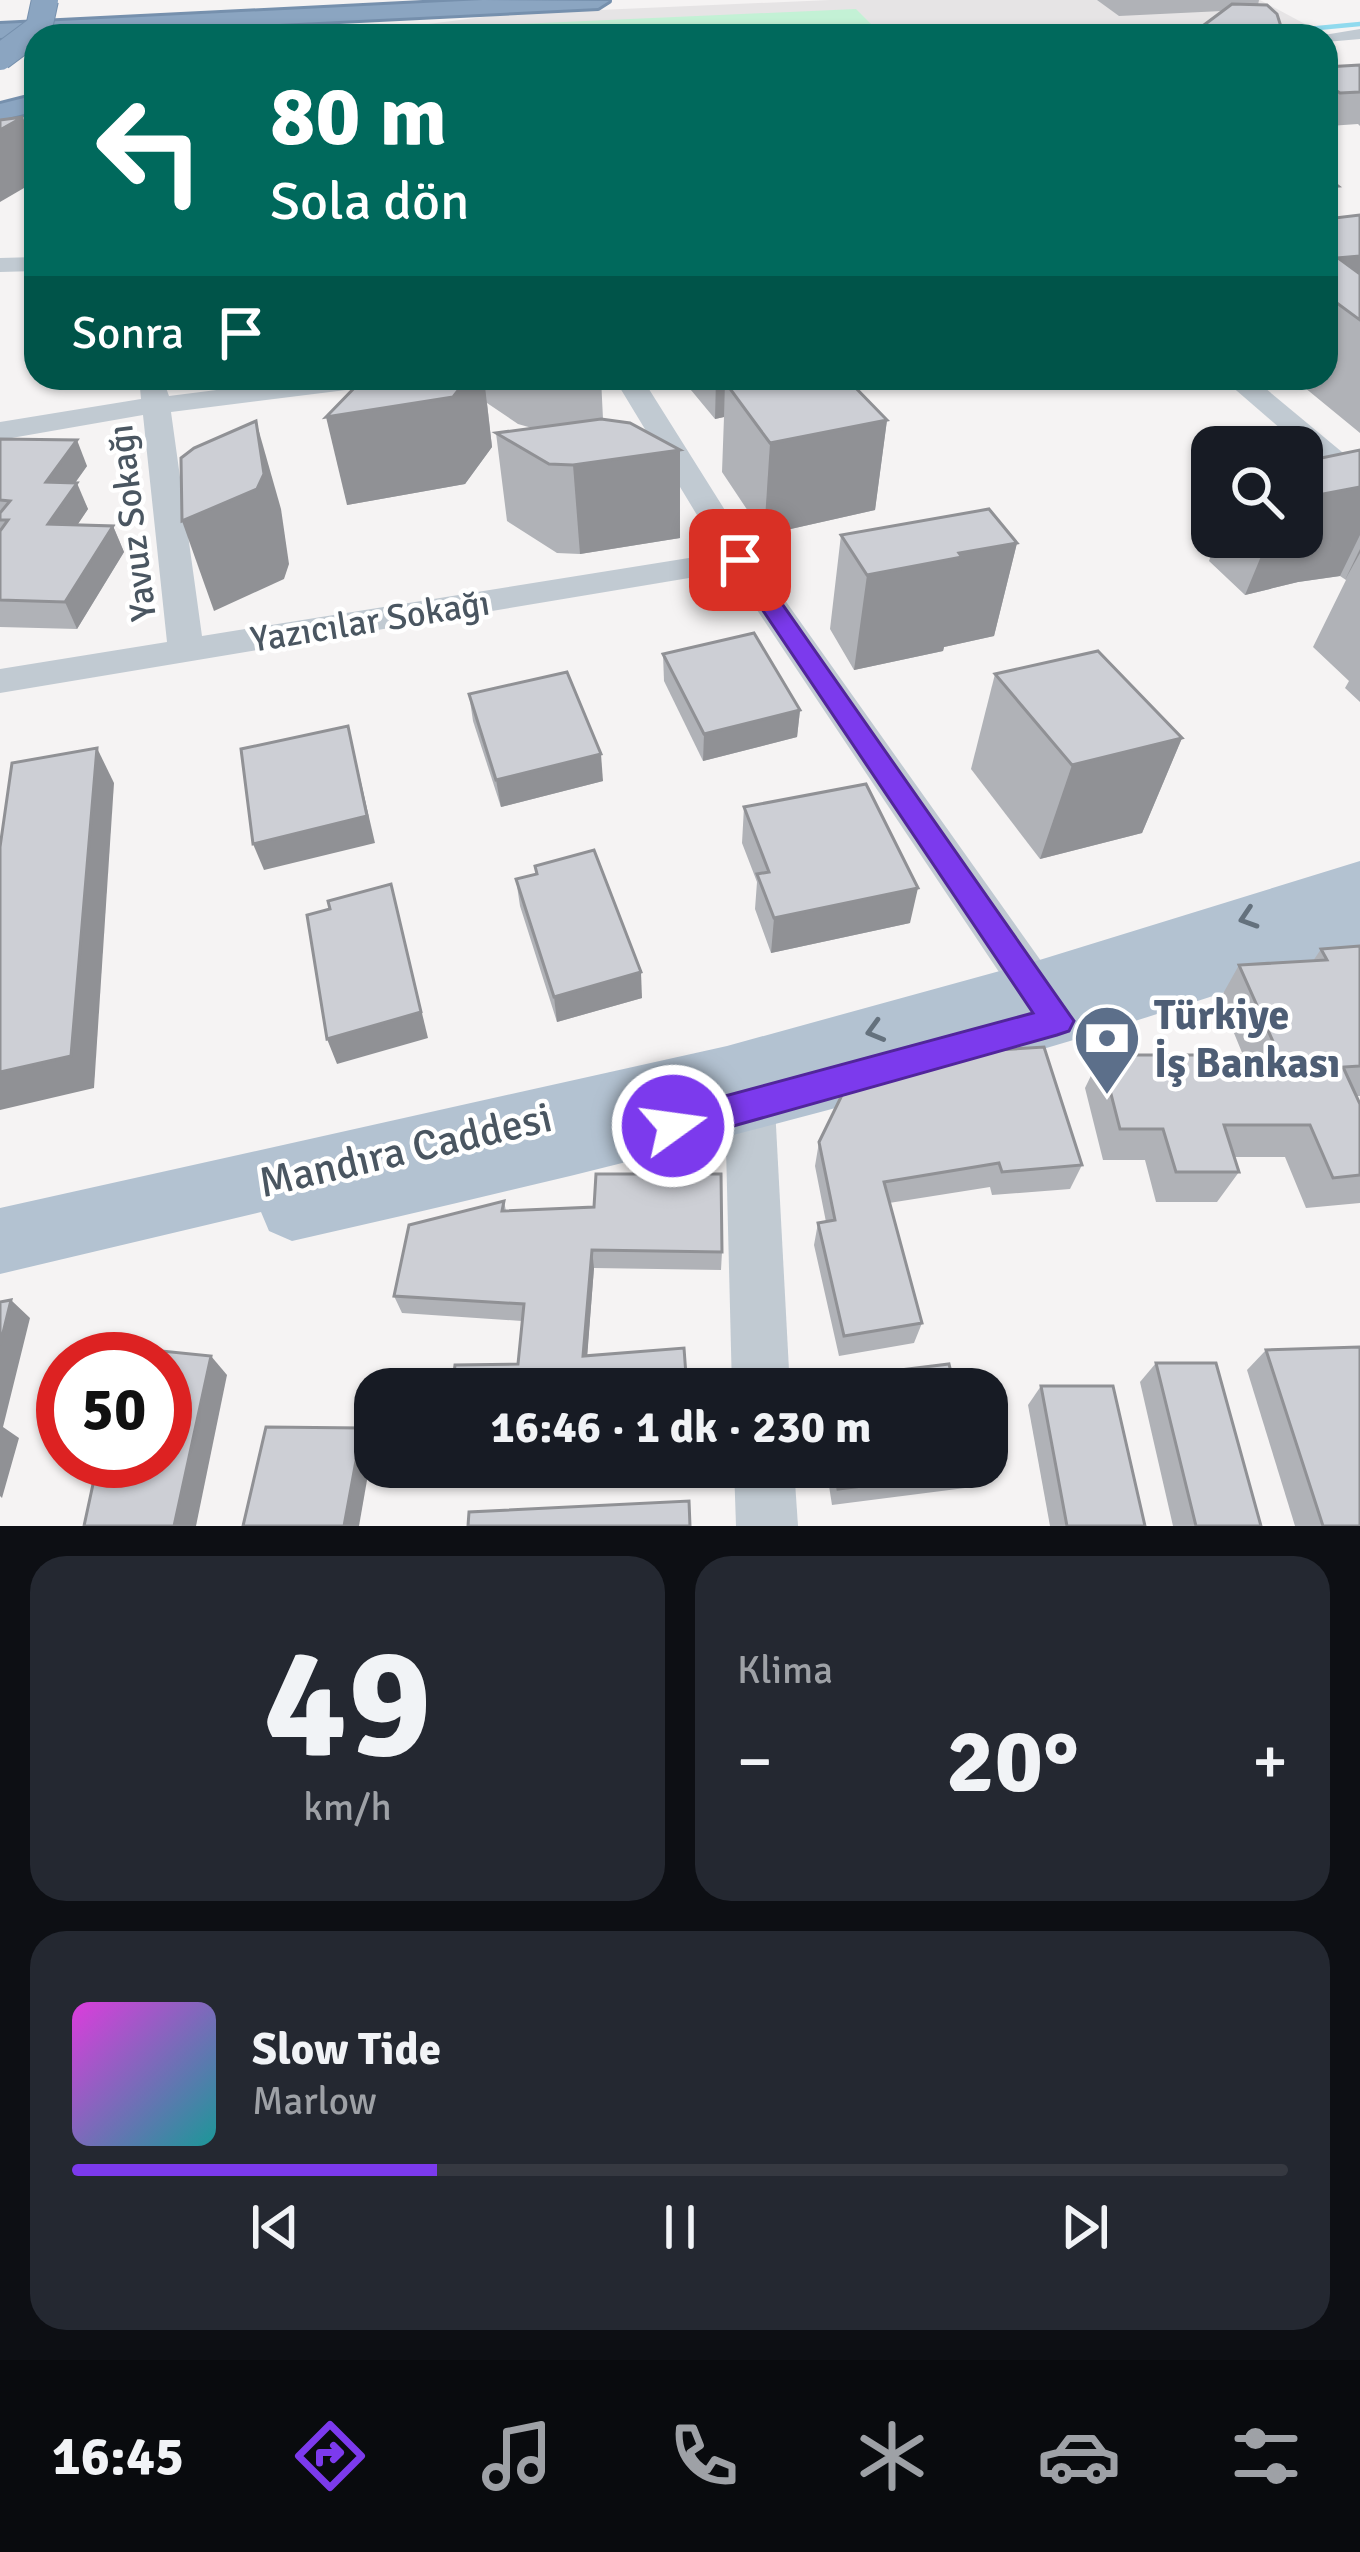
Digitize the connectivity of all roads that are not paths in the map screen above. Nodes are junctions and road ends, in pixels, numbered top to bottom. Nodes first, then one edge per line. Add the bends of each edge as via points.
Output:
1 (125, 0) edge
2 (142, 0) edge
3 (241, 0) edge
4 (348, 0) edge
5 (548, 0) edge
6 (602, 0) edge
7 (284, 3) edge
8 (59, 11) edge
9 (0, 20) edge
10 (354, 24) edge
11 (189, 390) edge
12 (238, 390) edge
13 (635, 390) edge
14 (1251, 390) edge
15 (156, 397) junction
16 (0, 414) edge
17 (0, 431) edge
18 (1354, 472) edge
19 (740, 560) junction
20 (185, 650) junction
21 (0, 682) edge
22 (1360, 883) edge
23 (1360, 925) edge
24 (1045, 1003) junction
25 (750, 1107) junction
26 (0, 1241) edge
27 (0, 1273) edge
28 (760, 1368) edge
29 (765, 1488) edge
30 (766, 1526) edge

1 - 2 highway
3 - 7 highway
4 - 7 highway
5 - 9 highway
6 - 8 highway
6 - 10 highway
7 - 8 highway
8 - 9 highway
8 - 9 highway
11 - 15 street
12 - 15 street
13 - 19 street
14 - 18 street
15 - 16 street
15 - 17 street
15 - 20 street, Yavuz Sokağı
19 - 20 street, Yazıcılar Sokağı
19 - 24 street
20 - 21 street, Yazıcılar Sokağı
22 -> 24 main road, Mandıra Caddesi
23 - 24 main road, Mandıra Caddesi
24 - 25 main road, Mandıra Caddesi
24 -> 26 main road, Mandıra Caddesi
25 - 27 main road, Mandıra Caddesi
25 - 28 street
29 - 30 street

